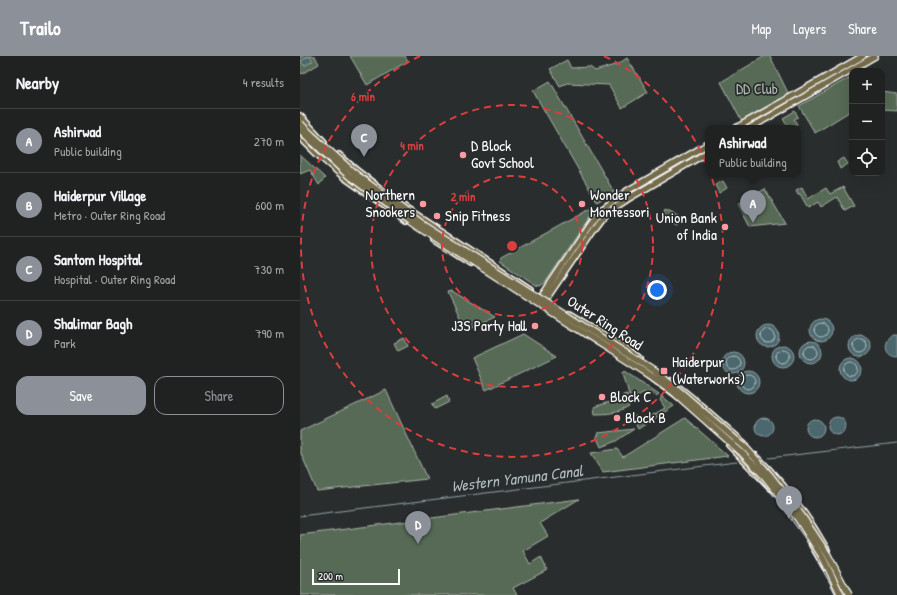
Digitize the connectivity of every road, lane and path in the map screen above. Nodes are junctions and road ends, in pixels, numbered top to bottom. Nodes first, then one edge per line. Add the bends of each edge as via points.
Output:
1 (863, 56) edge
2 (875, 56) edge
3 (300, 116) edge
4 (300, 123) edge
5 (741, 125) edge
6 (755, 125) edge
7 (300, 130) edge
8 (300, 136) edge
9 (705, 146) edge
10 (332, 150) junction
11 (705, 154) edge
12 (323, 159) junction
13 (386, 193) junction
14 (380, 202) junction
15 (582, 241) junction
16 (496, 266) junction
17 (490, 275) junction
18 (544, 298) junction
19 (596, 330) junction
20 (586, 338) junction
21 (813, 527) junction
22 (804, 533) junction
23 (840, 595) edge
24 (850, 595) edge

1 - 5 main road
2 - 6 main road
3 - 10 main road, Outer Ring Road
4 - 24 highway, Outer Ring Road, bridge via 353,172 420,222 654,371 676,388 747,449 769,474 802,516
7 - 23 highway, Outer Ring Road, bridge via 350,176 416,226 672,391 742,453 765,477 798,519 823,558
8 - 12 main road, Outer Ring Road
9 - 15 main road via 627,191 601,210
10 - 12 main road
10 - 13 main road, Outer Ring Road
11 - 15 main road via 605,214
12 - 14 main road, Outer Ring Road
13 - 14 main road
13 - 16 main road, Outer Ring Road
14 - 17 main road, Outer Ring Road via 429,237
15 - 18 main road
16 - 17 main road
16 - 18 main road, Outer Ring Road
17 - 20 main road, Outer Ring Road
18 - 19 main road, Outer Ring Road
19 - 20 main road
19 - 21 main road, Outer Ring Road via 678,386 740,439 784,487
20 - 22 main road, Outer Ring Road via 646,374 688,406 768,485
21 - 22 main road
21 - 24 main road, Outer Ring Road via 833,559
22 - 23 main road, Outer Ring Road

